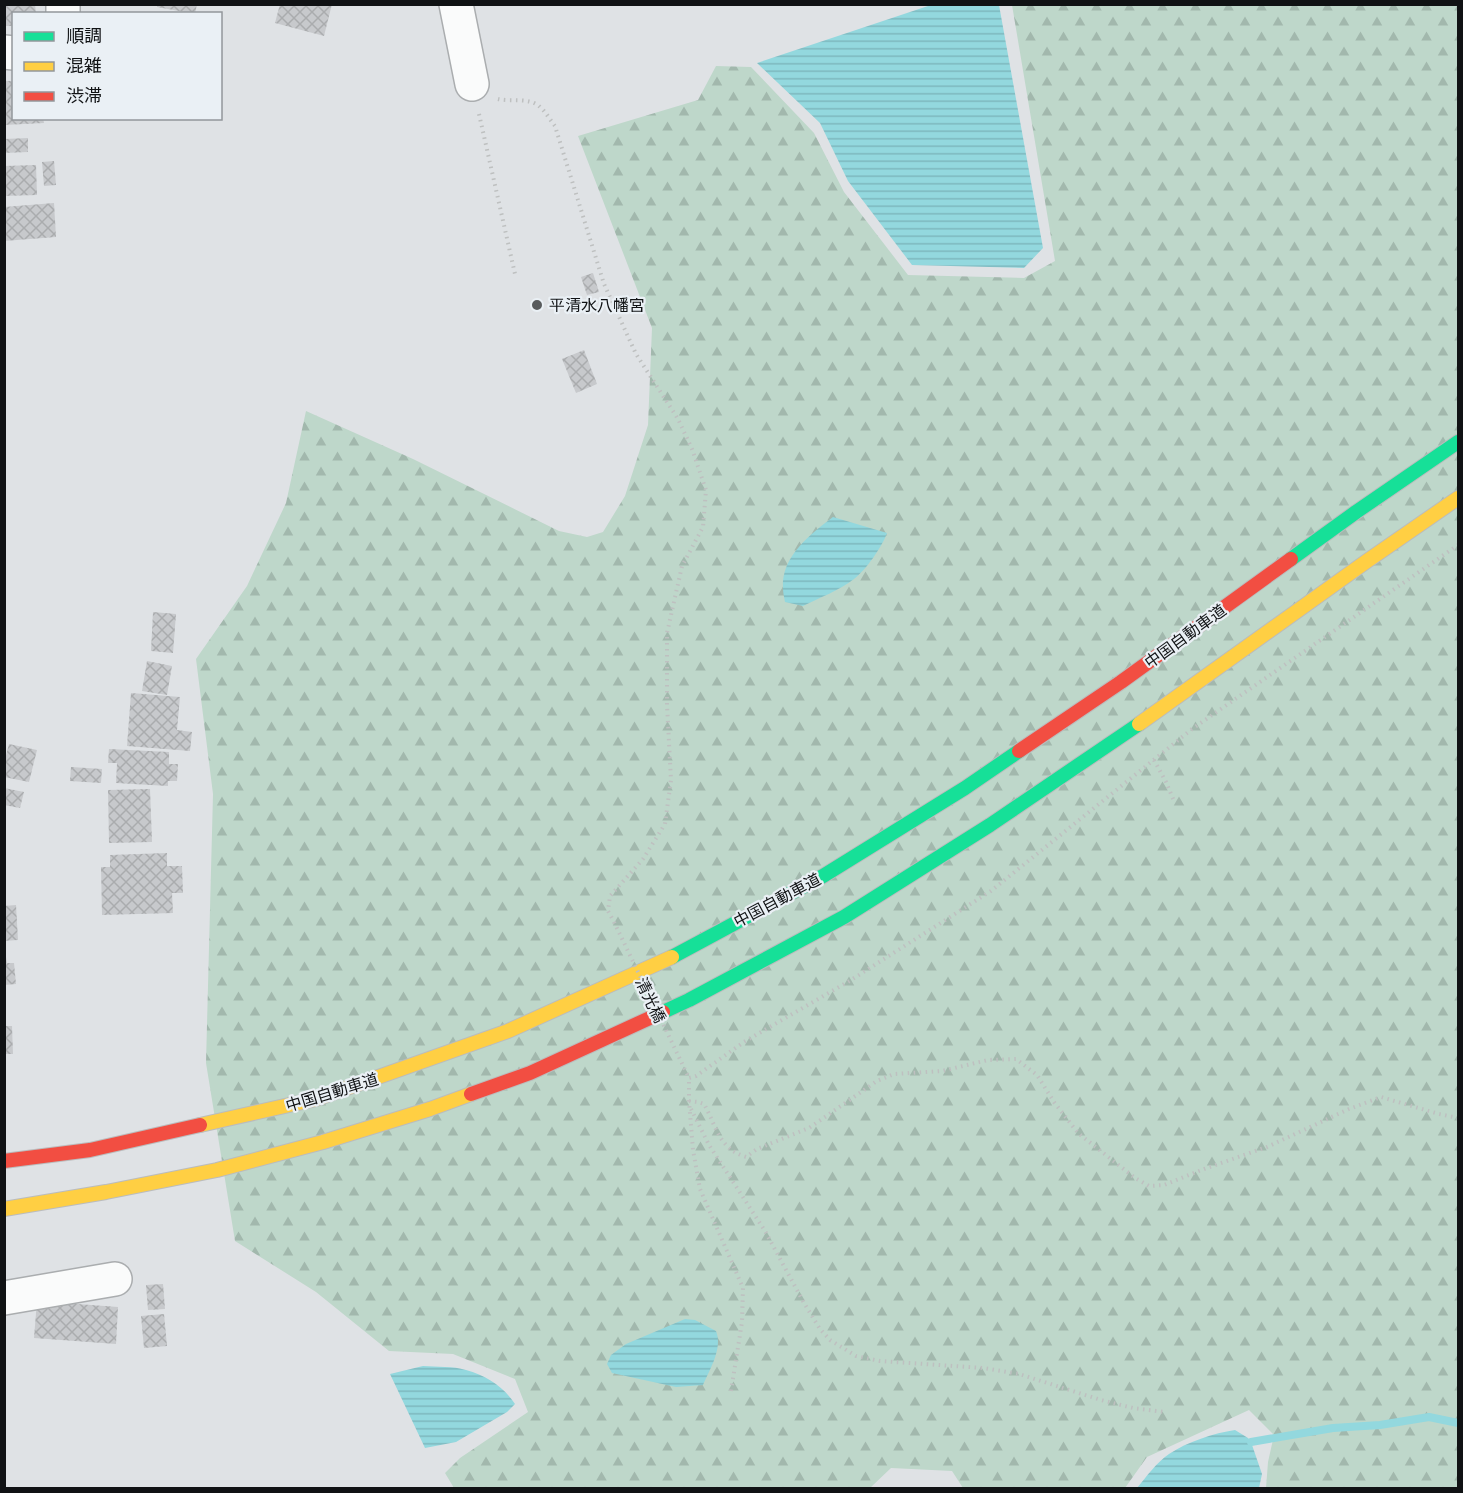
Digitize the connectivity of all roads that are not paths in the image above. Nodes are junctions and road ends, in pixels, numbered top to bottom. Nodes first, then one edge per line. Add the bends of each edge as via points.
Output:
1 (456, 4) edge
2 (472, 84) road end
3 (1458, 442) edge
4 (1458, 498) edge
5 (4, 1161) edge
6 (4, 1209) edge
7 (115, 1279) dead end
8 (4, 1298) edge

1 - 2 street
3 - 5 highway, 中国自動車道 via 965,788 823,876 661,963 508,1031 316,1100 90,1150
4 - 6 highway via 990,825 844,917 689,1000 530,1073 323,1142 217,1170
7 - 8 street

